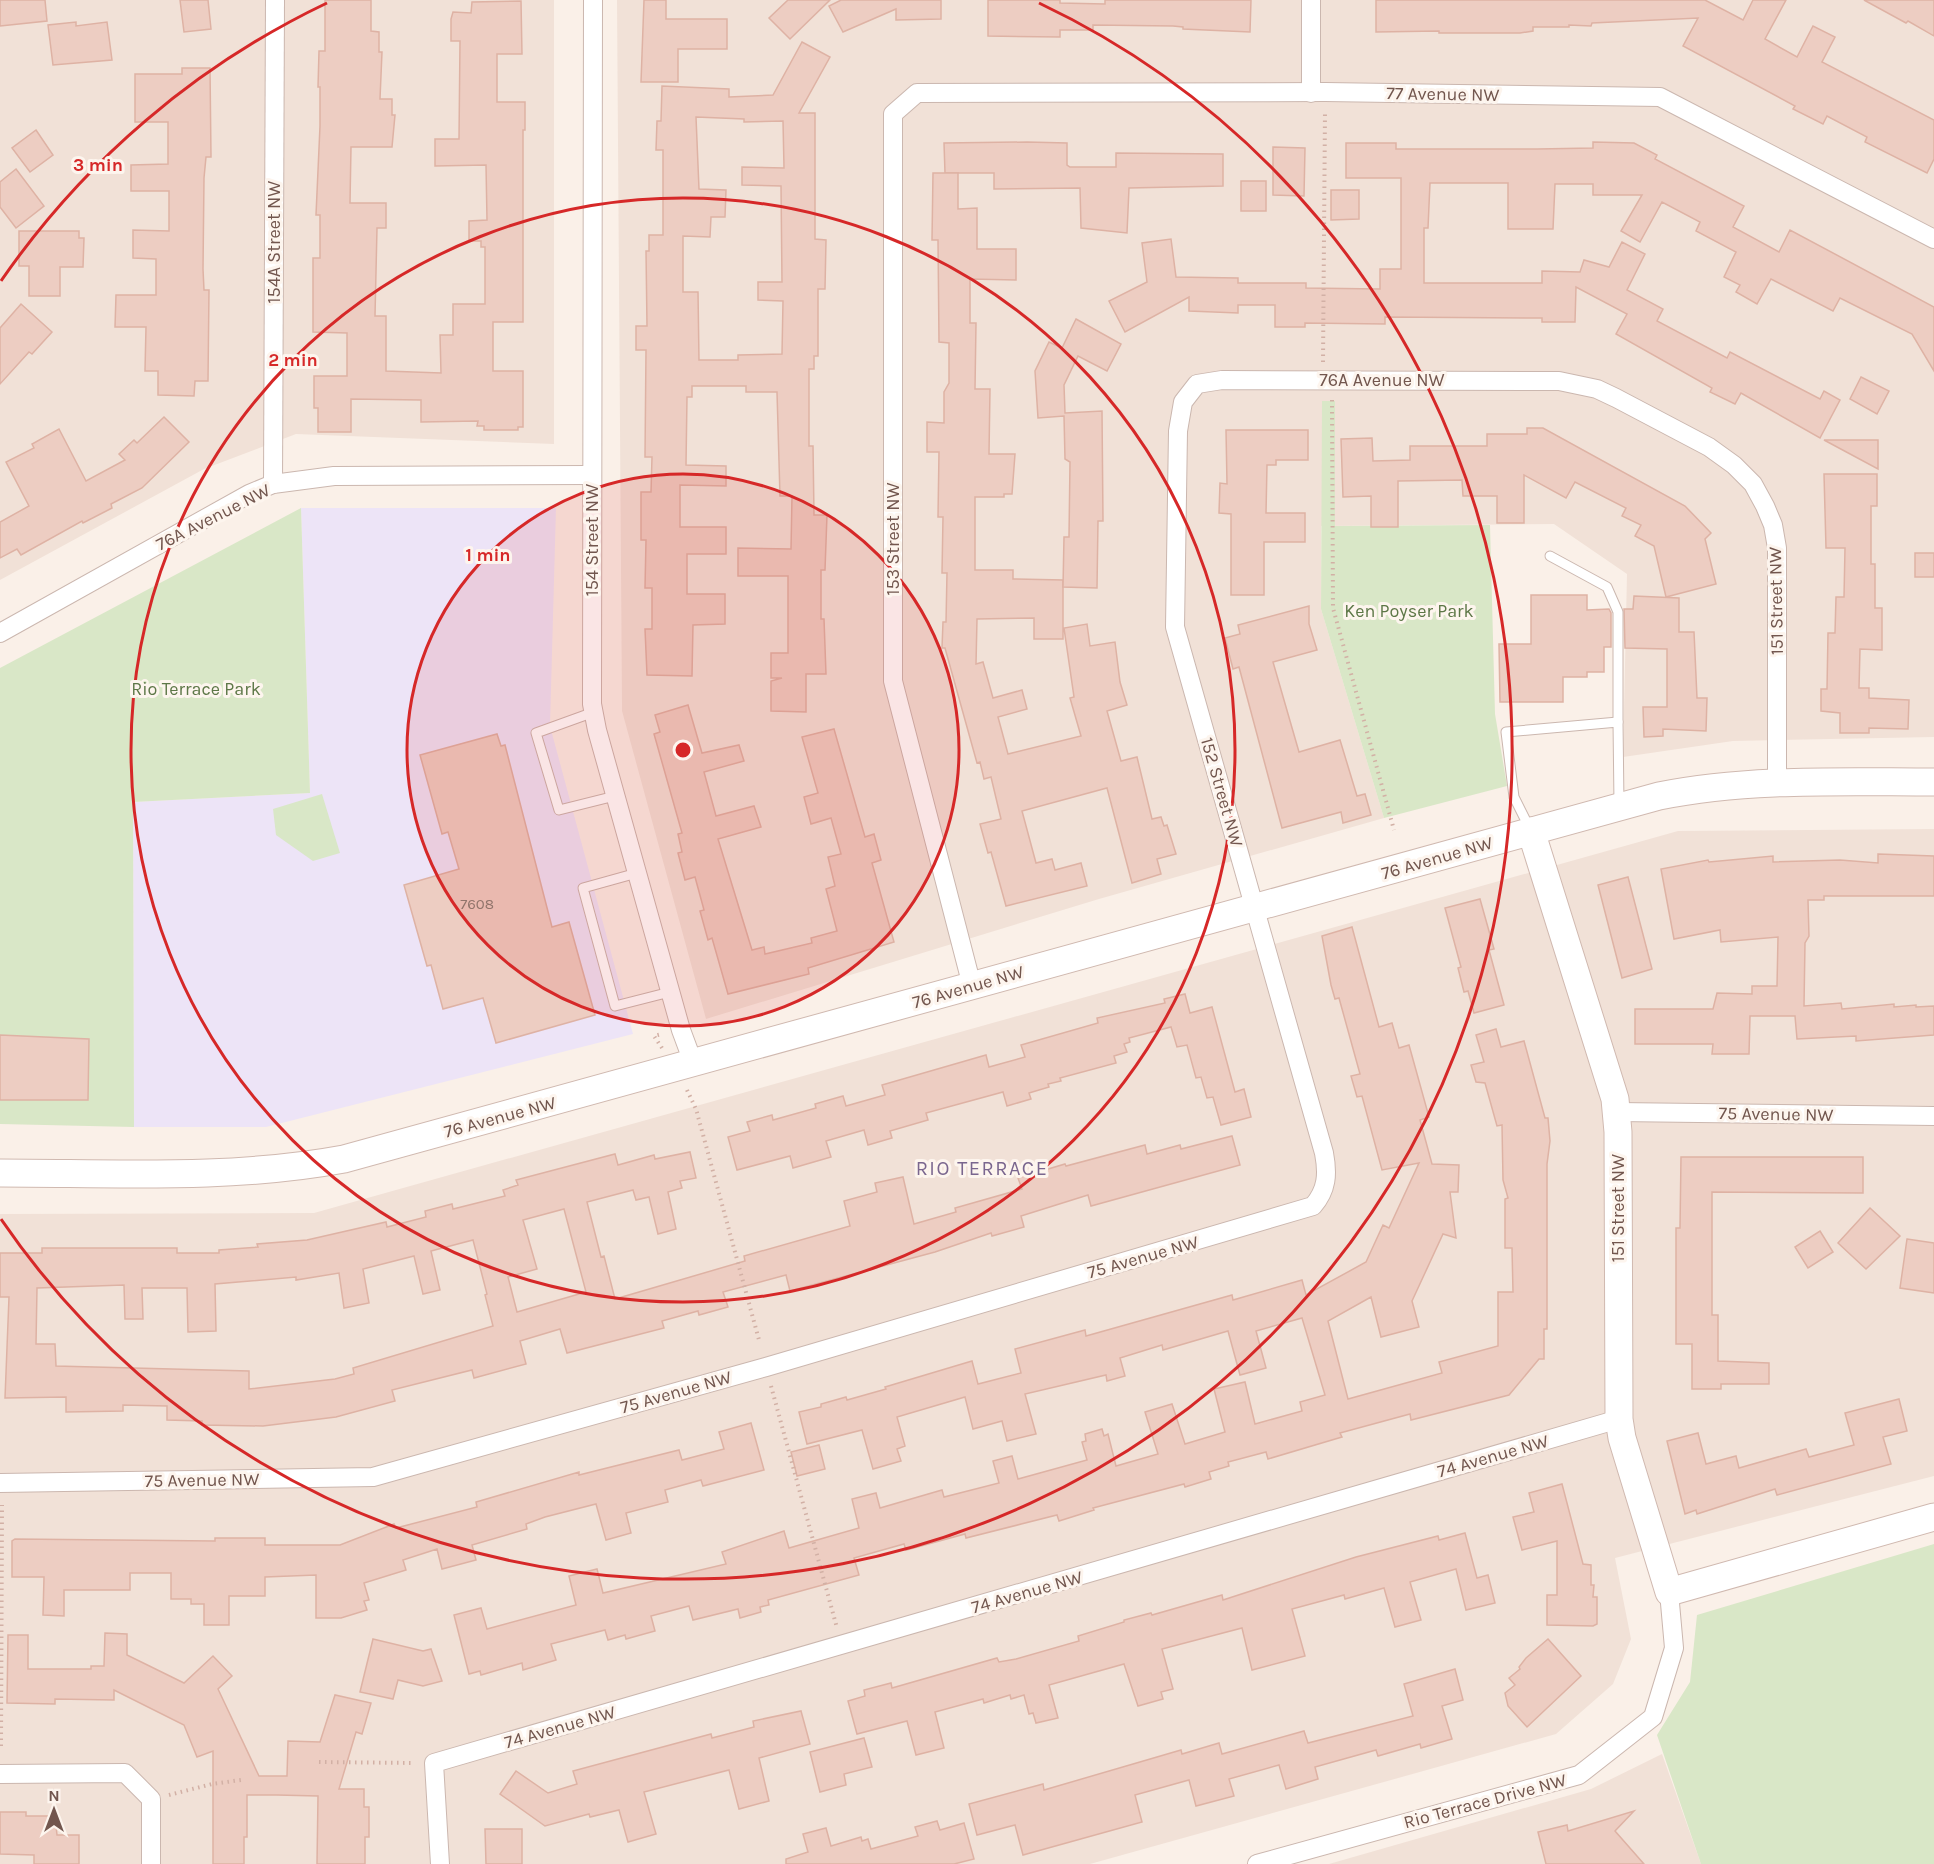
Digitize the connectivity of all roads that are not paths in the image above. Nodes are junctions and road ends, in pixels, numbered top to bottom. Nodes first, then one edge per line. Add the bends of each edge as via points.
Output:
1 (275, 0) edge
2 (593, 0) edge
3 (1311, 0) edge
4 (917, 93) joint
5 (1318, 93) junction
6 (1934, 239) edge
7 (1579, 383) joint
8 (1190, 392) joint
9 (592, 475) junction
10 (273, 484) junction
11 (1551, 556) dead end
12 (0, 633) edge
13 (594, 712) junction
14 (1618, 722) junction
15 (1777, 782) junction
16 (1934, 782) edge
17 (615, 796) junction
18 (1620, 807) junction
19 (1531, 831) junction
20 (637, 873) junction
21 (1255, 907) junction
22 (972, 986) junction
23 (670, 992) junction
24 (685, 1067) junction
25 (1617, 1112) junction
26 (1934, 1116) edge
27 (0, 1173) edge
28 (1325, 1186) joint
29 (1619, 1419) junction
30 (0, 1483) edge
31 (1934, 1517) edge
32 (1669, 1592) junction
33 (0, 1774) edge
34 (151, 1864) edge
35 (440, 1864) edge
36 (1257, 1864) edge

1 - 10 street, 154A Street NW
2 - 9 street, 154 Street NW
3 - 5 street
4 - 5 street, 77 Avenue NW
4 - 22 street, 153 Street NW via 893,114 893,681
5 - 6 street, 77 Avenue NW via 1660,97
7 - 8 street, 76A Avenue NW via 1206,381
7 - 15 street, 151 Street NW via 1709,447 1753,484 1765,506 1777,548
8 - 21 street, 152 Street NW via 1183,402 1178,431 1175,627
9 - 10 street, 76A Avenue NW via 334,476
9 - 13 street, 154 Street NW
10 - 12 street, 76A Avenue NW
11 - 14 lane via 1607,587 1618,612
13 - 17 street, 154 Street NW
13 - 17 lane via 536,733 560,810
14 - 18 lane
14 - 19 lane via 1506,732 1514,797
15 - 16 street, 76 Avenue NW
15 - 18 street, 76 Avenue NW via 1689,790
17 - 20 street, 154 Street NW
18 - 19 street, 76 Avenue NW
19 - 21 street, 76 Avenue NW
19 - 25 street, 151 Street NW
20 - 23 street, 154 Street NW
20 - 23 lane via 583,888 615,1006
21 - 22 street, 76 Avenue NW
21 - 28 street, 152 Street NW via 1324,1153
22 - 24 street, 76 Avenue NW
23 - 24 street, 154 Street NW
24 - 27 street, 76 Avenue NW via 315,1165 220,1173
25 - 26 street, 75 Avenue NW
25 - 29 street, 151 Street NW
28 - 30 street, 75 Avenue NW via 1322,1197 1304,1210 373,1477
29 - 32 street, 151 Street NW
29 - 35 street, 74 Avenue NW via 434,1763
31 - 32 street
32 - 36 street, Rio Terrace Drive NW via 1674,1648 1653,1717 1579,1775
33 - 34 street via 124,1773 151,1799

